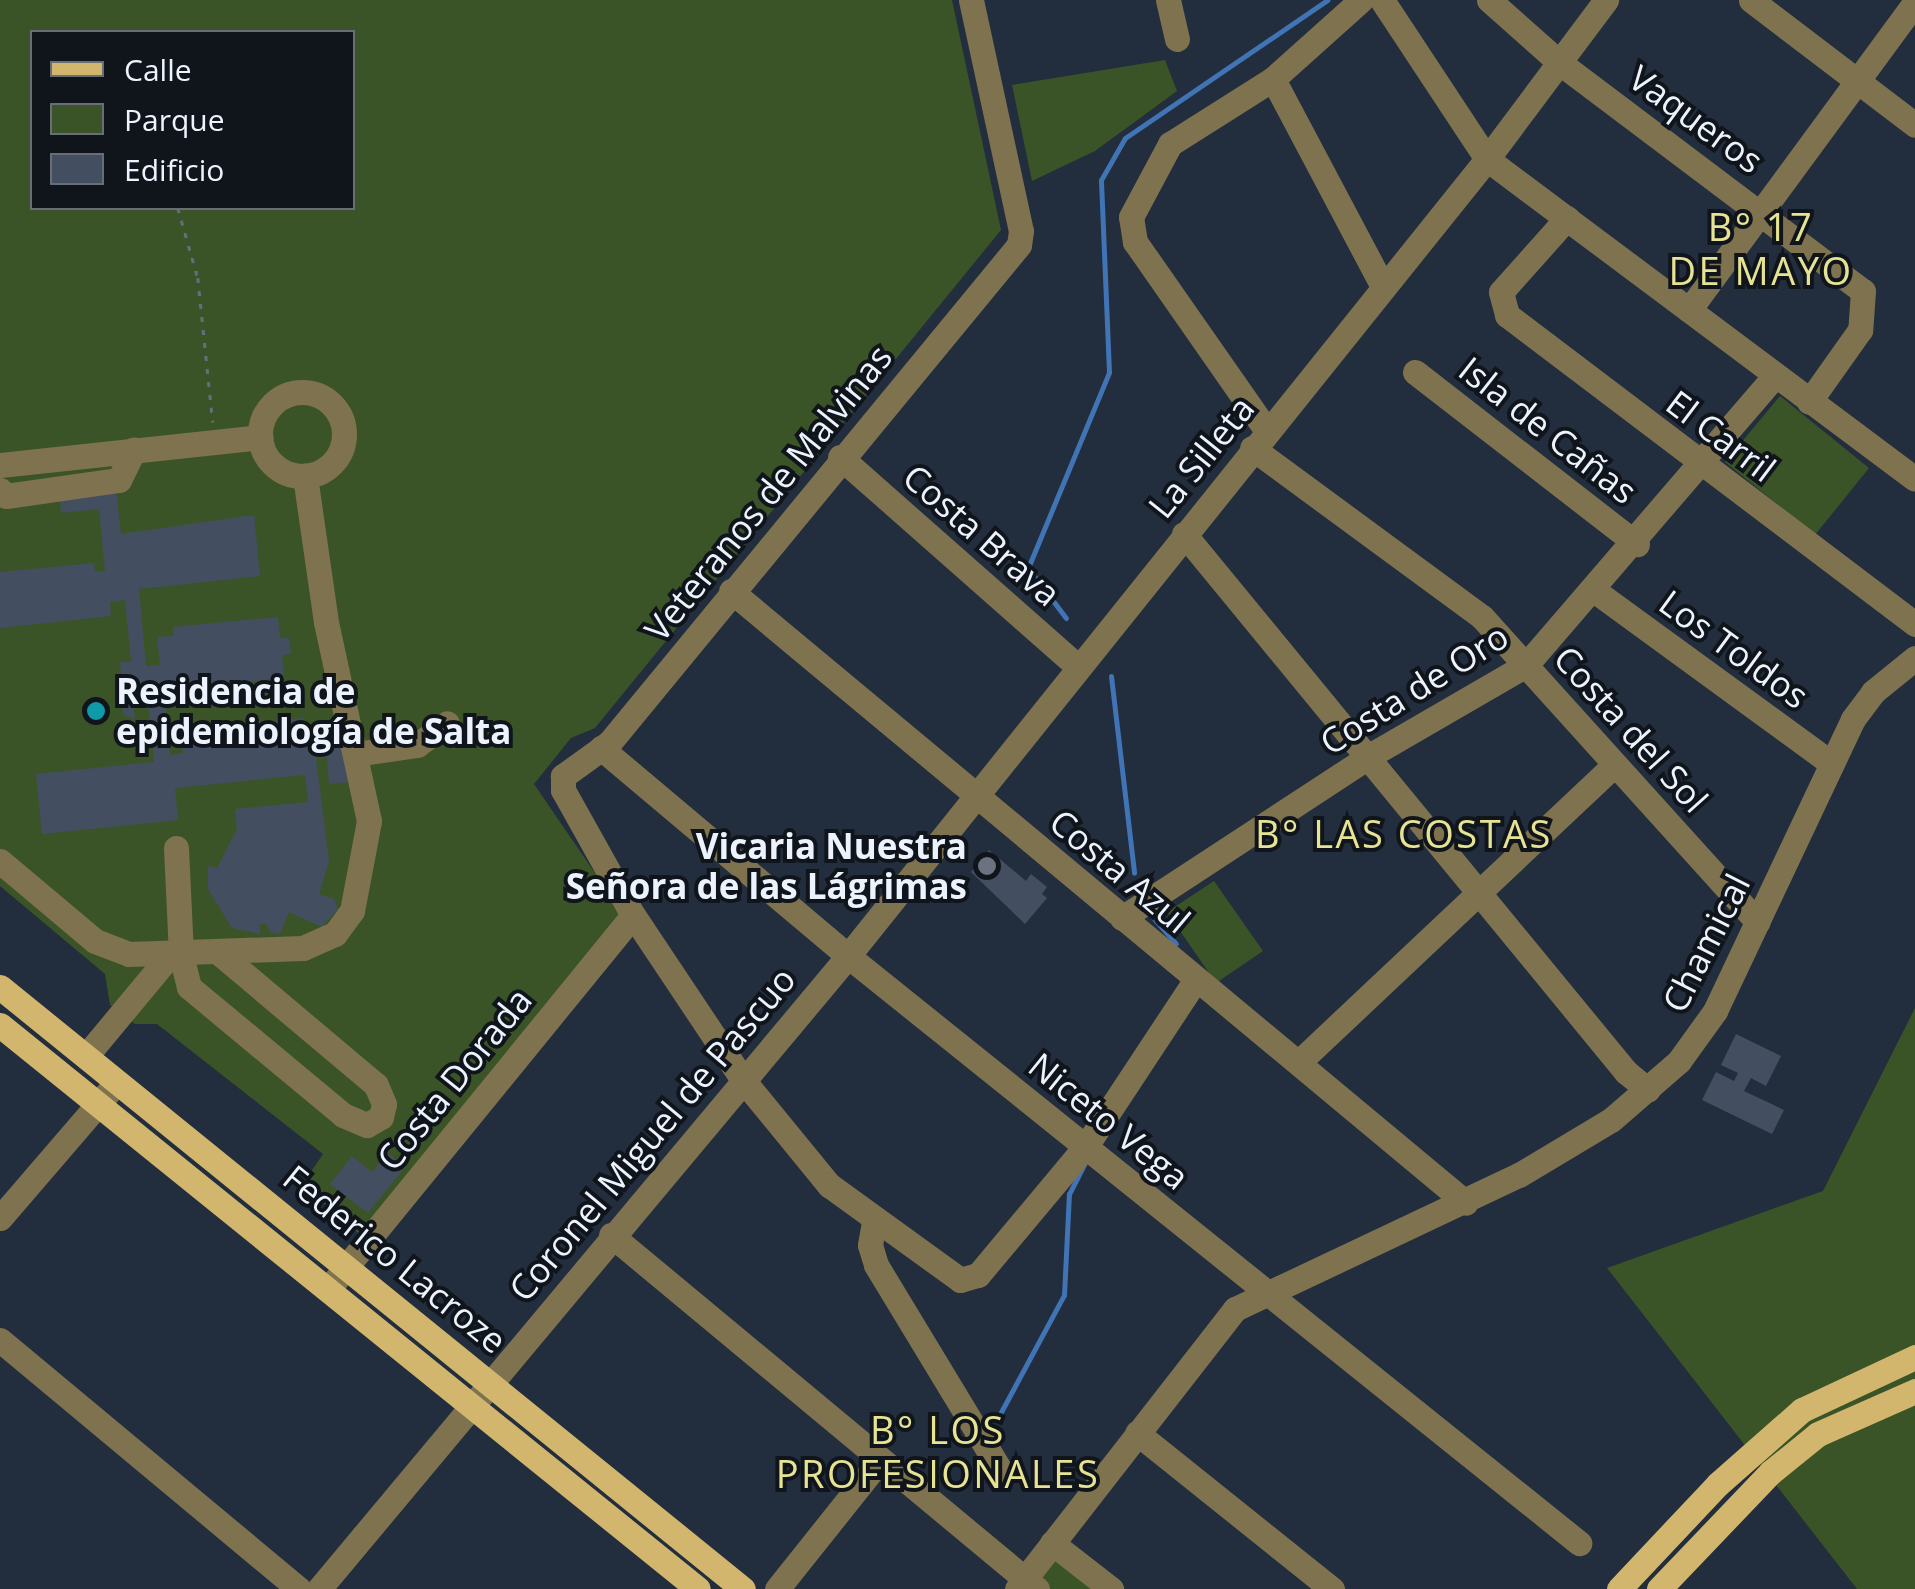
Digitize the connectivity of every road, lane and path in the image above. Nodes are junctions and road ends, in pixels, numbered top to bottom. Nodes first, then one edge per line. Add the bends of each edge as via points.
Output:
1 (971, 0) edge
2 (1168, 0) edge
3 (1361, 0) edge
4 (1382, 0) edge
5 (1489, 0) edge
6 (1606, 0) edge
7 (1750, 0) edge
8 (1915, 2) edge
9 (1177, 39) dead end
10 (1560, 62) junction
11 (1273, 78) junction
12 (1857, 80) junction
13 (1915, 125) edge
14 (1487, 160) junction
15 (179, 210) edge
16 (1761, 211) junction
17 (1567, 218) junction
18 (1383, 286) junction
19 (1688, 310) junction
20 (1415, 372) dead end
21 (1775, 375) junction
22 (1810, 402) junction
23 (260, 437) junction
24 (1260, 439) junction
25 (214, 441) junction
26 (134, 449) junction
27 (840, 457) junction
28 (0, 465) edge
29 (1702, 467) junction
30 (305, 476) junction
31 (1915, 479) edge
32 (0, 490) edge
33 (1184, 534) junction
34 (1637, 544) junction
35 (1595, 591) junction
36 (730, 592) junction
37 (1915, 624) edge
38 (1915, 658) edge
39 (1078, 666) junction
40 (1526, 666) junction
41 (446, 722) dead end
42 (601, 748) junction
43 (355, 754) junction
44 (1370, 756) junction
45 (1616, 764) junction
46 (1832, 764) junction
47 (975, 796) junction
48 (176, 848) dead end
49 (0, 862) edge
50 (1481, 890) junction
51 (633, 914) junction
52 (1122, 918) junction
53 (1758, 922) junction
54 (219, 953) junction
55 (175, 956) junction
56 (848, 956) junction
57 (1196, 979) junction
58 (0, 987) edge
59 (0, 1025) edge
60 (86, 1056) junction
61 (1299, 1062) junction
62 (743, 1080) junction
63 (117, 1082) junction
64 (1648, 1090) junction
65 (98, 1104) junction
66 (1086, 1146) junction
67 (1466, 1204) junction
68 (0, 1218) edge
69 (874, 1222) junction
70 (611, 1235) junction
71 (349, 1264) junction
72 (329, 1288) junction
73 (1264, 1290) junction
74 (0, 1340) edge
75 (1915, 1358) edge
76 (490, 1382) junction
77 (1915, 1391) edge
78 (471, 1402) junction
79 (1137, 1432) junction
80 (880, 1460) junction
81 (1000, 1471) dead end
82 (1052, 1543) junction
83 (1579, 1543) dead end
84 (1026, 1586) edge
85 (299, 1589) edge
86 (319, 1589) edge
87 (698, 1589) edge
88 (743, 1589) edge
89 (777, 1589) edge
90 (1111, 1589) edge
91 (1332, 1589) edge
92 (1619, 1589) edge
93 (1660, 1589) edge

1 - 27 street, Veteranos de Malvinas via 1019,246
2 - 9 street
3 - 11 street
4 - 14 street
5 - 10 street, Vaqueros
6 - 10 street, La Silleta
7 - 12 street
8 - 12 street
10 - 14 street, La Silleta
10 - 16 street, Vaqueros
11 - 18 street
11 - 24 street, Costa del Sol via 1170,144 1131,217 1135,242
12 - 13 street
12 - 16 street
14 - 17 street
14 - 18 street, La Silleta
15 - 25 path via 198,278
16 - 19 street
16 - 22 street, Vaqueros via 1863,291 1860,330
17 - 19 street
17 - 29 street, El Carril via 1501,292 1507,316
18 - 24 street, La Silleta
19 - 21 street
20 - 34 street, Isla de Cañas
21 - 22 street
21 - 29 street, Costa de Oro
22 - 31 street
23 - 25 street
23 - 30 street via 270,461
23 - 30 street via 266,410 289,394 329,402 343,425 339,453
24 - 33 street, La Silleta
24 - 40 street, Costa del Sol via 1472,608
25 - 26 street
26 - 28 street
26 - 32 street via 119,480 6,496
27 - 36 street, Veteranos de Malvinas
27 - 39 street, Costa Brava
29 - 34 street, Costa de Oro
29 - 37 street, El Carril
30 - 43 street
33 - 39 street, La Silleta
33 - 44 street
34 - 35 street, Costa de Oro
35 - 40 street, Costa de Oro
35 - 46 street, Los Toldos
36 - 42 street, Veteranos de Malvinas
36 - 47 street, Costa Azul
38 - 46 street, Chamical via 1873,692
39 - 47 street, La Silleta
40 - 44 street, Costa de Oro
40 - 45 street, Costa del Sol
41 - 43 street via 417,745
42 - 51 street, Veteranos de Malvinas via 564,776 563,790
42 - 56 street, Niceto Vega
43 - 54 street via 370,821 352,912 335,934 303,948
44 - 50 street
44 - 52 street, Costa de Oro
45 - 50 street
45 - 53 street, Costa del Sol
46 - 53 street, Chamical
47 - 52 street, Costa Azul
47 - 56 street, La Silleta
48 - 55 street
49 - 55 street via 95,940 129,954
50 - 61 street
50 - 64 street via 1626,1072
51 - 62 street
51 - 71 street, Costa Dorada
52 - 57 street, Costa Azul
53 - 64 street, Chamical via 1706,1024
54 - 55 street
54 - 55 street via 376,1085 384,1111 374,1123 358,1125 343,1115 189,987
55 - 60 street
56 - 62 street, Coronel Miguel de Pascuo
56 - 66 street, Niceto Vega
57 - 61 street, Costa Azul
57 - 66 street
58 - 60 main road, Federico Lacroze
59 - 65 main road, Federico Lacroze
60 - 63 main road, Federico Lacroze
61 - 67 street, Costa Azul
62 - 69 street via 829,1184
62 - 70 street, Coronel Miguel de Pascuo
63 - 65 street
63 - 71 main road, Federico Lacroze
64 - 67 street, Chamical via 1611,1120
65 - 68 street
65 - 72 main road, Federico Lacroze
66 - 69 street via 978,1275 960,1280
66 - 73 street, Niceto Vega
67 - 73 street, Chamical
69 - 81 street via 870,1245 876,1265
70 - 76 street, Coronel Miguel de Pascuo
70 - 80 street
71 - 72 street, Costa Dorada
71 - 76 main road, Federico Lacroze
72 - 78 main road, Federico Lacroze
73 - 79 street, Chamical via 1235,1309
73 - 83 street, Niceto Vega
74 - 85 street
75 - 92 main road via 1802,1410 1718,1484
76 - 78 street, Coronel Miguel de Pascuo
76 - 88 main road, Federico Lacroze
77 - 93 main road via 1818,1434 1772,1472
78 - 86 street, Coronel Miguel de Pascuo
78 - 87 main road, Federico Lacroze
79 - 82 street, Chamical
79 - 91 street
80 - 84 street
80 - 89 street
82 - 84 street, Chamical
82 - 90 street

